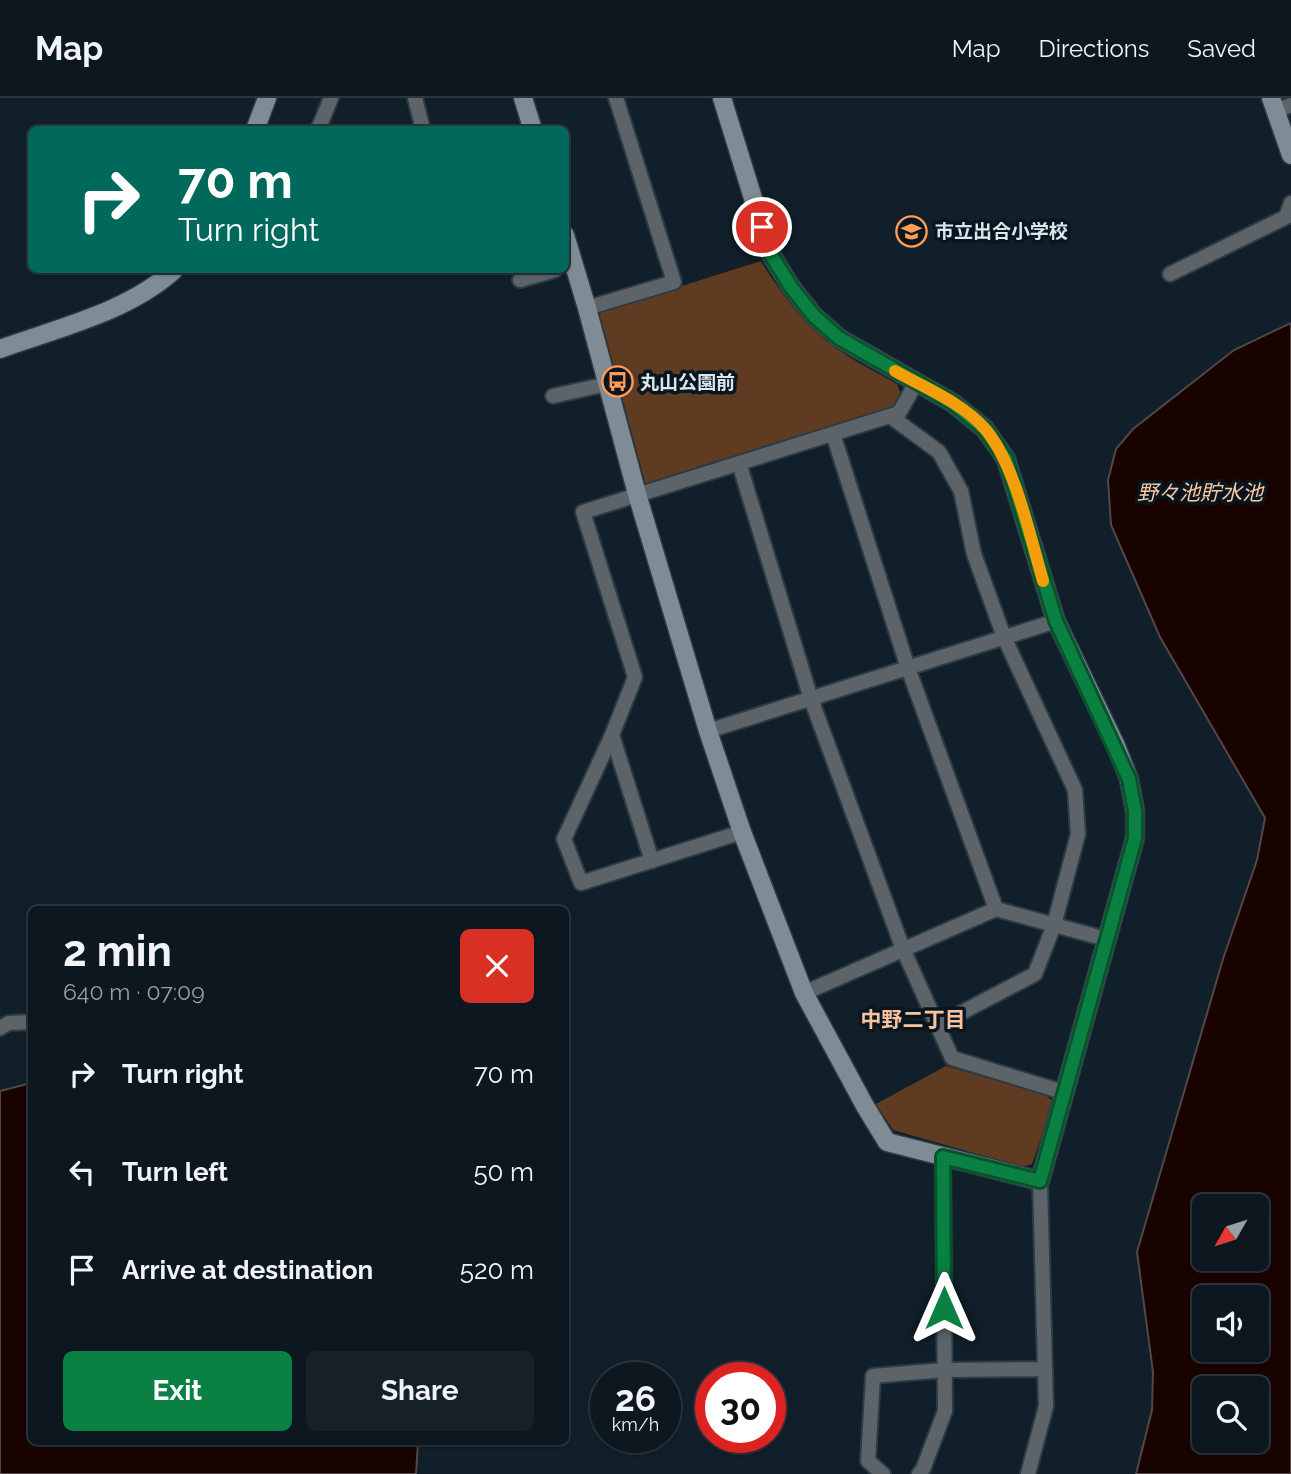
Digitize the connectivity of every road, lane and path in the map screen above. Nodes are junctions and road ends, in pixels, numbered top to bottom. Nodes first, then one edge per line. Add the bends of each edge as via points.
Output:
1 (267, 98) edge
2 (331, 98) edge
3 (415, 98) edge
4 (523, 98) edge
5 (616, 98) edge
6 (722, 98) edge
7 (1279, 105) edge
8 (256, 126) edge
9 (320, 126) edge
10 (423, 126) edge
11 (532, 126) edge
12 (1291, 155) edge
13 (1291, 203) edge
14 (570, 265) edge
15 (171, 273) edge
16 (544, 273) edge
17 (1170, 274) dead end
18 (520, 280) dead end
19 (587, 308) junction
20 (0, 349) edge
21 (916, 383) junction
22 (607, 384) junction
23 (553, 396) dead end
24 (890, 416) junction
25 (833, 434) junction
26 (739, 463) junction
27 (637, 494) junction
28 (1056, 621) junction
29 (1004, 637) junction
30 (908, 668) junction
31 (811, 699) junction
32 (708, 731) junction
33 (612, 735) junction
34 (742, 832) junction
35 (652, 861) junction
36 (996, 909) junction
37 (1054, 925) junction
38 (1106, 939) junction
39 (903, 949) junction
40 (804, 993) junction
41 (28, 1022) edge
42 (938, 1025) junction
43 (0, 1028) edge
44 (1063, 1092) junction
45 (943, 1157) junction
46 (1040, 1181) junction
47 (1044, 1369) junction
48 (944, 1370) junction
49 (883, 1474) edge
50 (919, 1474) edge
51 (1028, 1474) edge

1 - 8 street
2 - 9 street
3 - 10 street
4 - 11 street
5 - 19 street via 674,282
6 - 21 street via 770,253 791,287 839,338
7 - 12 street
13 - 17 street via 1286,217
14 - 19 street
15 - 20 street via 127,303
16 - 18 street
19 - 22 street
21 - 24 street via 900,413
21 - 28 street via 953,403 985,429 1006,459
22 - 23 street
22 - 27 street
24 - 25 street
24 - 29 street via 939,452 961,491 974,554
25 - 26 street
25 - 30 street
26 - 27 street
26 - 31 street
27 - 32 street
27 - 33 street via 583,512 635,677
28 - 29 street
28 - 38 street via 1116,746 1135,811 1135,838
29 - 30 street
29 - 37 street via 1075,790 1078,834
30 - 31 street
30 - 36 street
31 - 32 street
31 - 39 street
32 - 34 street
33 - 35 street
33 - 35 street via 564,839 580,883
34 - 35 street
34 - 40 street
36 - 37 street
36 - 39 street
37 - 38 street
37 - 42 street via 1035,974
38 - 44 street
39 - 40 street
39 - 42 street
40 - 45 street via 887,1142
41 - 43 street
42 - 44 street via 952,1058
44 - 46 street
45 - 46 street
45 - 48 street
46 - 47 street
47 - 48 street
47 - 51 street via 1046,1406
48 - 49 street via 873,1376 868,1461
48 - 50 street via 945,1411

